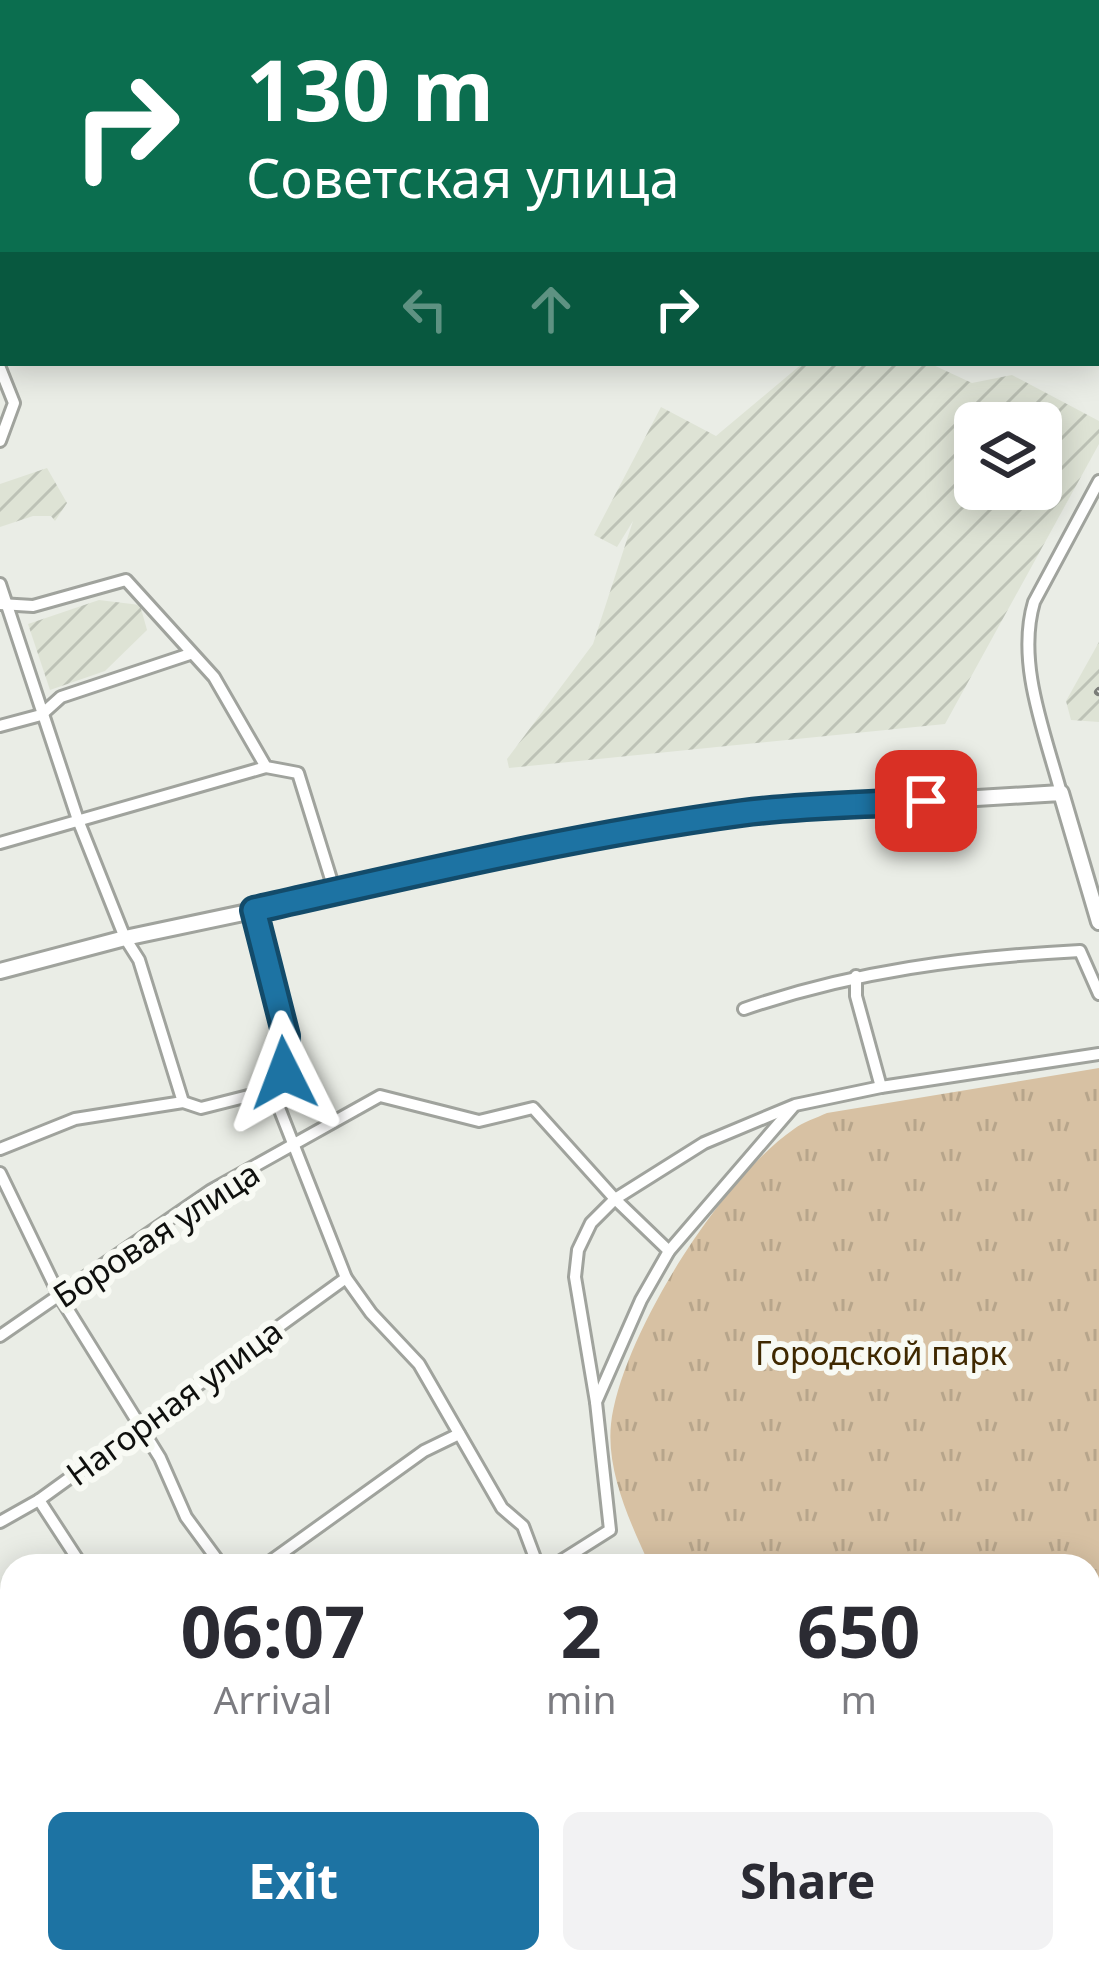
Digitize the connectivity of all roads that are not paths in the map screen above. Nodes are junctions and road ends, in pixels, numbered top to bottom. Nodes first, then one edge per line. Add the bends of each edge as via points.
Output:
1 (0, 368) edge
2 (0, 441) edge
3 (1099, 481) edge
4 (0, 584) edge
5 (5, 604) edge
6 (190, 654) junction
7 (41, 715) junction
8 (0, 726) edge
9 (266, 767) junction
10 (1061, 793) junction
11 (78, 820) junction
12 (0, 843) edge
13 (335, 892) junction
14 (254, 910) junction
15 (1099, 922) edge
16 (125, 938) junction
17 (0, 971) edge
18 (856, 976) junction
19 (1099, 994) edge
20 (743, 1009) dead end
21 (1099, 1054) edge
22 (881, 1087) junction
23 (272, 1090) junction
24 (183, 1102) junction
25 (795, 1105) junction
26 (294, 1147) junction
27 (0, 1149) edge
28 (0, 1173) edge
29 (615, 1199) junction
30 (669, 1251) junction
31 (346, 1278) junction
32 (60, 1297) junction
33 (0, 1336) edge
34 (596, 1402) junction
35 (138, 1426) junction
36 (459, 1435) junction
37 (39, 1500) junction
38 (0, 1522) edge
39 (74, 1554) edge
40 (213, 1554) edge
41 (281, 1554) edge
42 (534, 1554) edge
43 (573, 1554) edge

1 - 2 street via 14,403
3 - 10 street via 1028,623 1032,679
4 - 5 street
5 - 6 street via 33,606 126,580
5 - 7 street
6 - 7 street via 61,697
6 - 9 street via 214,676
7 - 8 street
7 - 11 street
9 - 11 street
9 - 13 street via 298,773
10 - 13 street via 746,812
10 - 15 street
11 - 12 street
11 - 16 street
13 - 14 street
14 - 16 street
14 - 23 street via 286,1036 284,1073
16 - 17 street
16 - 24 street
18 - 19 street via 975,957 1080,952
18 - 20 street
18 - 22 street
21 - 22 street
22 - 25 street
23 - 24 street via 201,1108
23 - 26 street
24 - 27 street via 75,1119
25 - 29 street via 704,1143
25 - 30 street
26 - 29 street, Боровая улица via 380,1096 479,1120 532,1108
26 - 31 street
26 - 32 street, Боровая улица via 210,1191
28 - 32 street
29 - 30 street, Боровая улица
29 - 34 street via 591,1223 575,1277
30 - 34 street
31 - 35 street, Нагорная улица
31 - 36 street via 418,1364
32 - 33 street, Боровая улица
32 - 35 street
34 - 43 street via 610,1530
35 - 37 street, Нагорная улица
35 - 40 street
36 - 41 street via 424,1451
36 - 42 street via 502,1508 524,1526
37 - 38 street, Нагорная улица
37 - 39 street

